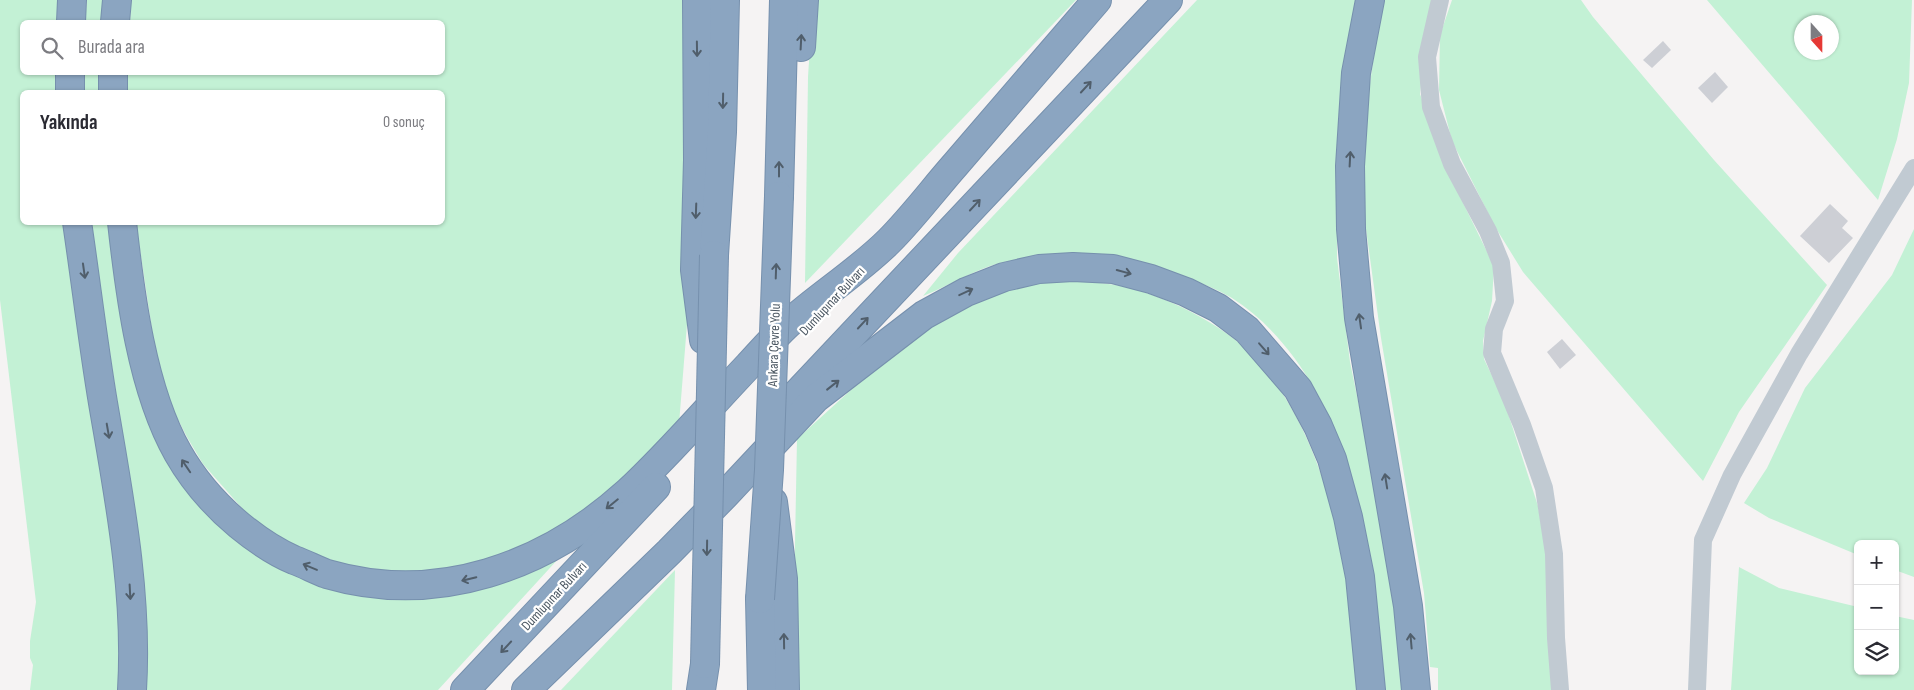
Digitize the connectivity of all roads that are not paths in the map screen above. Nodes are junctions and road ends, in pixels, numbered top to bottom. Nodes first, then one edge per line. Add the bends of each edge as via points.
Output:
1 (72, 0) edge
2 (117, 0) edge
3 (697, 0) edge
4 (725, 0) edge
5 (784, 0) edge
6 (804, 0) edge
7 (1097, 0) edge
8 (1116, 0) edge
9 (1168, 0) edge
10 (1370, 0) edge
11 (1440, 0) edge
12 (71, 20) edge
13 (115, 20) edge
14 (70, 75) edge
15 (113, 75) edge
16 (70, 90) edge
17 (113, 90) edge
18 (779, 141) junction
19 (1914, 168) edge
20 (77, 225) edge
21 (122, 225) edge
22 (888, 242) junction
23 (704, 263) junction
24 (769, 470) junction
25 (703, 681) edge
26 (132, 690) edge
27 (465, 690) edge
28 (518, 690) edge
29 (526, 690) edge
30 (762, 690) edge
31 (785, 690) edge
32 (1371, 690) edge
33 (1416, 690) edge
34 (1560, 690) edge
35 (1697, 690) edge

1 - 12 highway
2 - 13 highway
3 -> 23 highway via 698,160
4 -> 23 highway via 722,132
5 - 18 highway, Ankara Çevre Yolu
18 -> 6 highway via 800,55
7 - 22 highway
8 - 22 highway, Dumlupınar Bulvarı
28 -> 9 highway
33 -> 10 highway via 1408,606 1359,318 1351,229 1350,166 1356,73
11 - 34 street via 1427,57 1431,108 1452,164 1488,231 1501,263 1505,301 1494,329 1492,353 1544,488 1554,554
14 - 16 highway
15 - 17 highway
24 -> 18 highway, Ankara Çevre Yolu, bridge
19 - 35 street via 1798,354 1732,475 1703,540
20 -> 26 highway via 129,575 134,667
22 -> 21 highway via 786,325 627,492 586,525 512,566 452,583 414,586 333,575 287,557 256,539 224,513 199,485 167,432 142,354
22 -> 27 highway, Dumlupınar Bulvarı
23 -> 25 highway, bridge via 710,391
24 - 30 highway, Ankara Çevre Yolu, bridge via 760,599
31 -> 24 highway, bridge via 783,579
29 -> 32 highway via 669,552 831,386 924,315 966,292 1004,277 1039,269 1073,267 1113,269 1151,279 1218,308 1247,330 1298,389 1332,459 1348,517 1360,577

